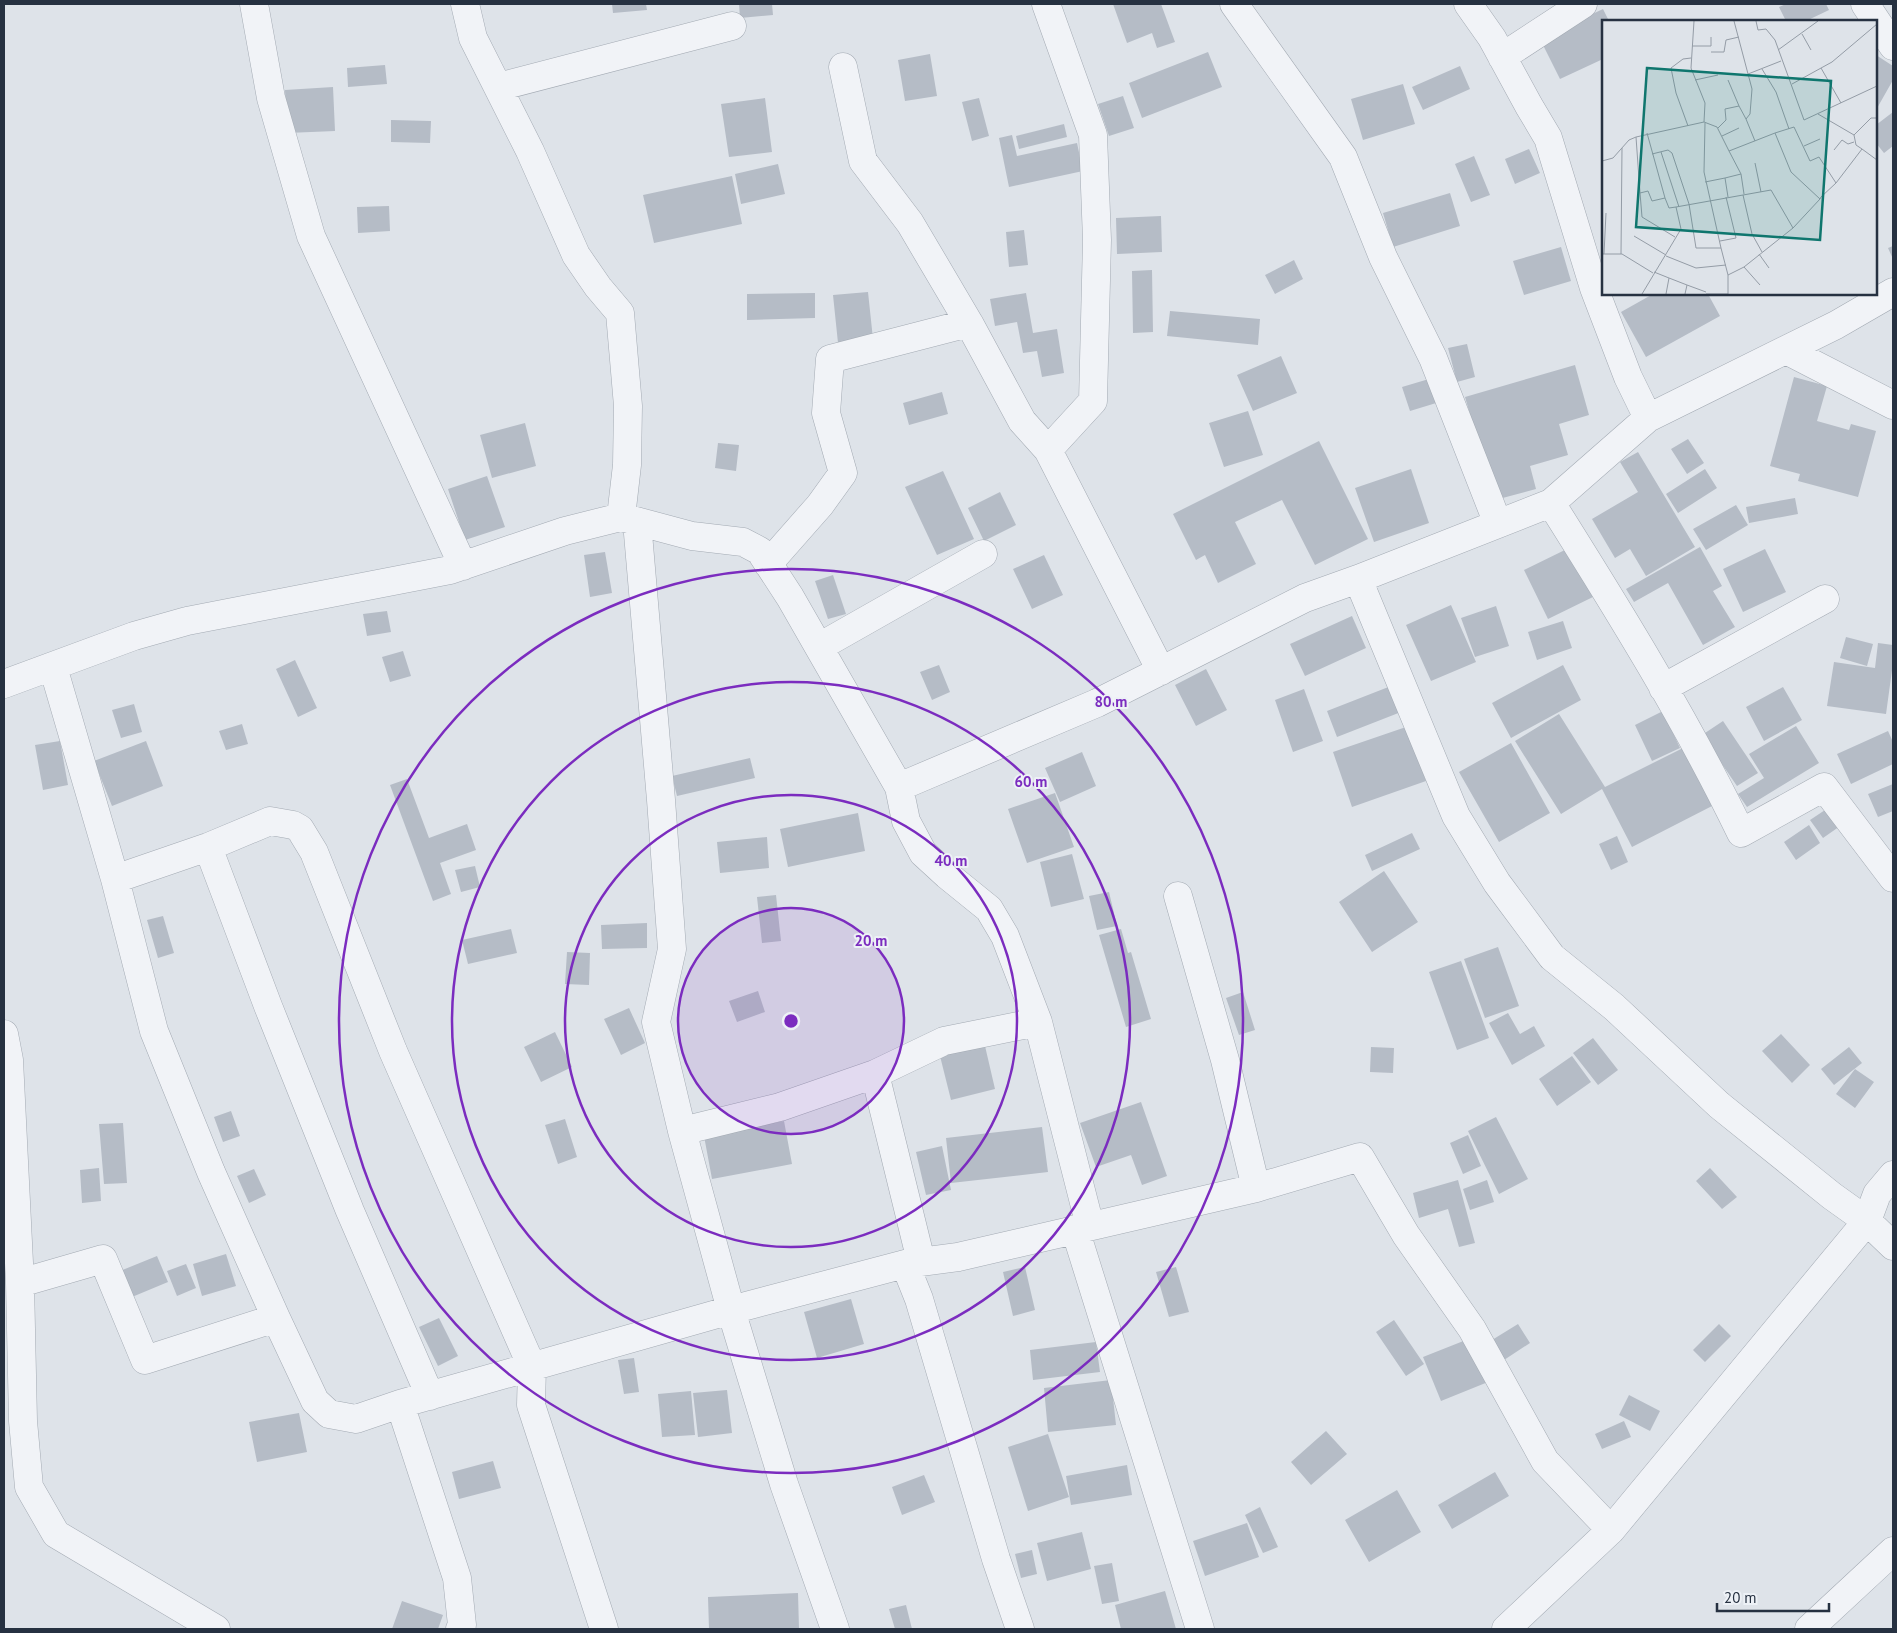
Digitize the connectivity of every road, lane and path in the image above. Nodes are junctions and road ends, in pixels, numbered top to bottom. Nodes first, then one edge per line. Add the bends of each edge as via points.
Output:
1 (254, 4) edge
2 (465, 4) edge
3 (1046, 4) edge
4 (1234, 4) edge
5 (1468, 4) edge
6 (1583, 4) edge
7 (1865, 4) edge
8 (1876, 20) edge
9 (1877, 22) edge
10 (732, 26) dead end
11 (1893, 46) edge
12 (1502, 57) junction
13 (843, 67) dead end
14 (498, 87) junction
15 (1893, 292) edge
16 (969, 323) junction
17 (1786, 350) junction
18 (1893, 405) edge
19 (1648, 418) junction
20 (1048, 450) junction
21 (1551, 503) junction
22 (629, 520) junction
23 (1498, 524) junction
24 (983, 554) dead end
25 (768, 564) junction
26 (463, 566) junction
27 (1358, 579) junction
28 (1825, 599) dead end
29 (819, 647) junction
30 (53, 666) junction
31 (1161, 671) junction
32 (4, 684) edge
33 (1662, 688) junction
34 (899, 787) junction
35 (208, 847) junction
36 (1893, 878) edge
37 (114, 879) junction
38 (1178, 896) dead end
39 (1038, 1022) junction
40 (4, 1034) edge
41 (875, 1074) junction
42 (682, 1131) junction
43 (1893, 1175) edge
44 (1256, 1188) junction
45 (1867, 1221) junction
46 (1083, 1227) junction
47 (1893, 1246) edge
48 (913, 1262) junction
49 (20, 1283) junction
50 (731, 1310) junction
51 (276, 1318) junction
52 (532, 1367) junction
53 (430, 1396) junction
54 (400, 1404) junction
55 (1611, 1530) junction
56 (1893, 1550) edge
57 (216, 1629) edge
58 (460, 1629) edge
59 (604, 1629) edge
60 (835, 1629) edge
61 (1020, 1629) edge
62 (1200, 1629) edge
63 (1506, 1629) edge
64 (1809, 1629) edge

1 - 26 street via 271,98 312,236
2 - 14 street via 473,38
3 - 20 street via 1093,135 1097,240 1093,401
4 - 23 street via 1343,157 1383,257 1433,358
5 - 12 street
6 - 12 street
7 - 8 street
9 - 11 street
10 - 14 street
12 - 19 street via 1548,138 1594,288 1628,377
13 - 16 street via 863,161 910,223
14 - 22 street via 576,255 620,313 628,406
15 - 17 street
16 - 20 street via 1022,421
16 - 25 street via 830,359 826,413 843,473 820,505
17 - 18 street
17 - 19 street
19 - 21 street
20 - 31 street
21 - 23 street
21 - 33 street via 1618,609
22 - 25 street via 692,536 743,542 760,551
22 - 26 street via 566,531
22 - 42 street via 661,800 672,949 656,1022
23 - 27 street
24 - 29 street
25 - 29 street
26 - 30 street via 187,621 134,636
27 - 31 street via 1305,598
27 - 45 street via 1456,816 1497,883 1552,958 1614,1007 1719,1105
28 - 33 street
29 - 34 street
30 - 32 street
30 - 37 street
31 - 34 street via 1097,703
33 - 36 street via 1713,776 1741,833 1824,787
34 - 39 street via 906,821 923,853 989,909 1005,936
35 - 37 street
35 - 52 street via 270,821 300,829 314,852 393,1051
35 - 53 street via 350,1212
37 - 51 street via 154,1031 211,1172
38 - 44 street via 1225,1060
39 - 41 street via 944,1041
39 - 46 street
40 - 49 street
41 - 42 street via 780,1107
41 - 48 street
42 - 50 street
43 - 45 street via 1876,1194
44 - 46 street
44 - 55 street via 1360,1157 1406,1236 1472,1329 1545,1461
45 - 47 street
45 - 55 street
46 - 48 street via 958,1257
46 - 62 street
48 - 50 street
48 - 61 street via 919,1299
49 - 51 street via 103,1259 145,1360
49 - 57 street via 23,1421 29,1487 56,1534
50 - 52 street
50 - 60 street via 784,1484
51 - 54 street via 315,1401 329,1414 356,1419
52 - 53 street
52 - 59 street via 531,1405
53 - 54 street
54 - 58 street via 457,1578
55 - 63 street
56 - 64 street

